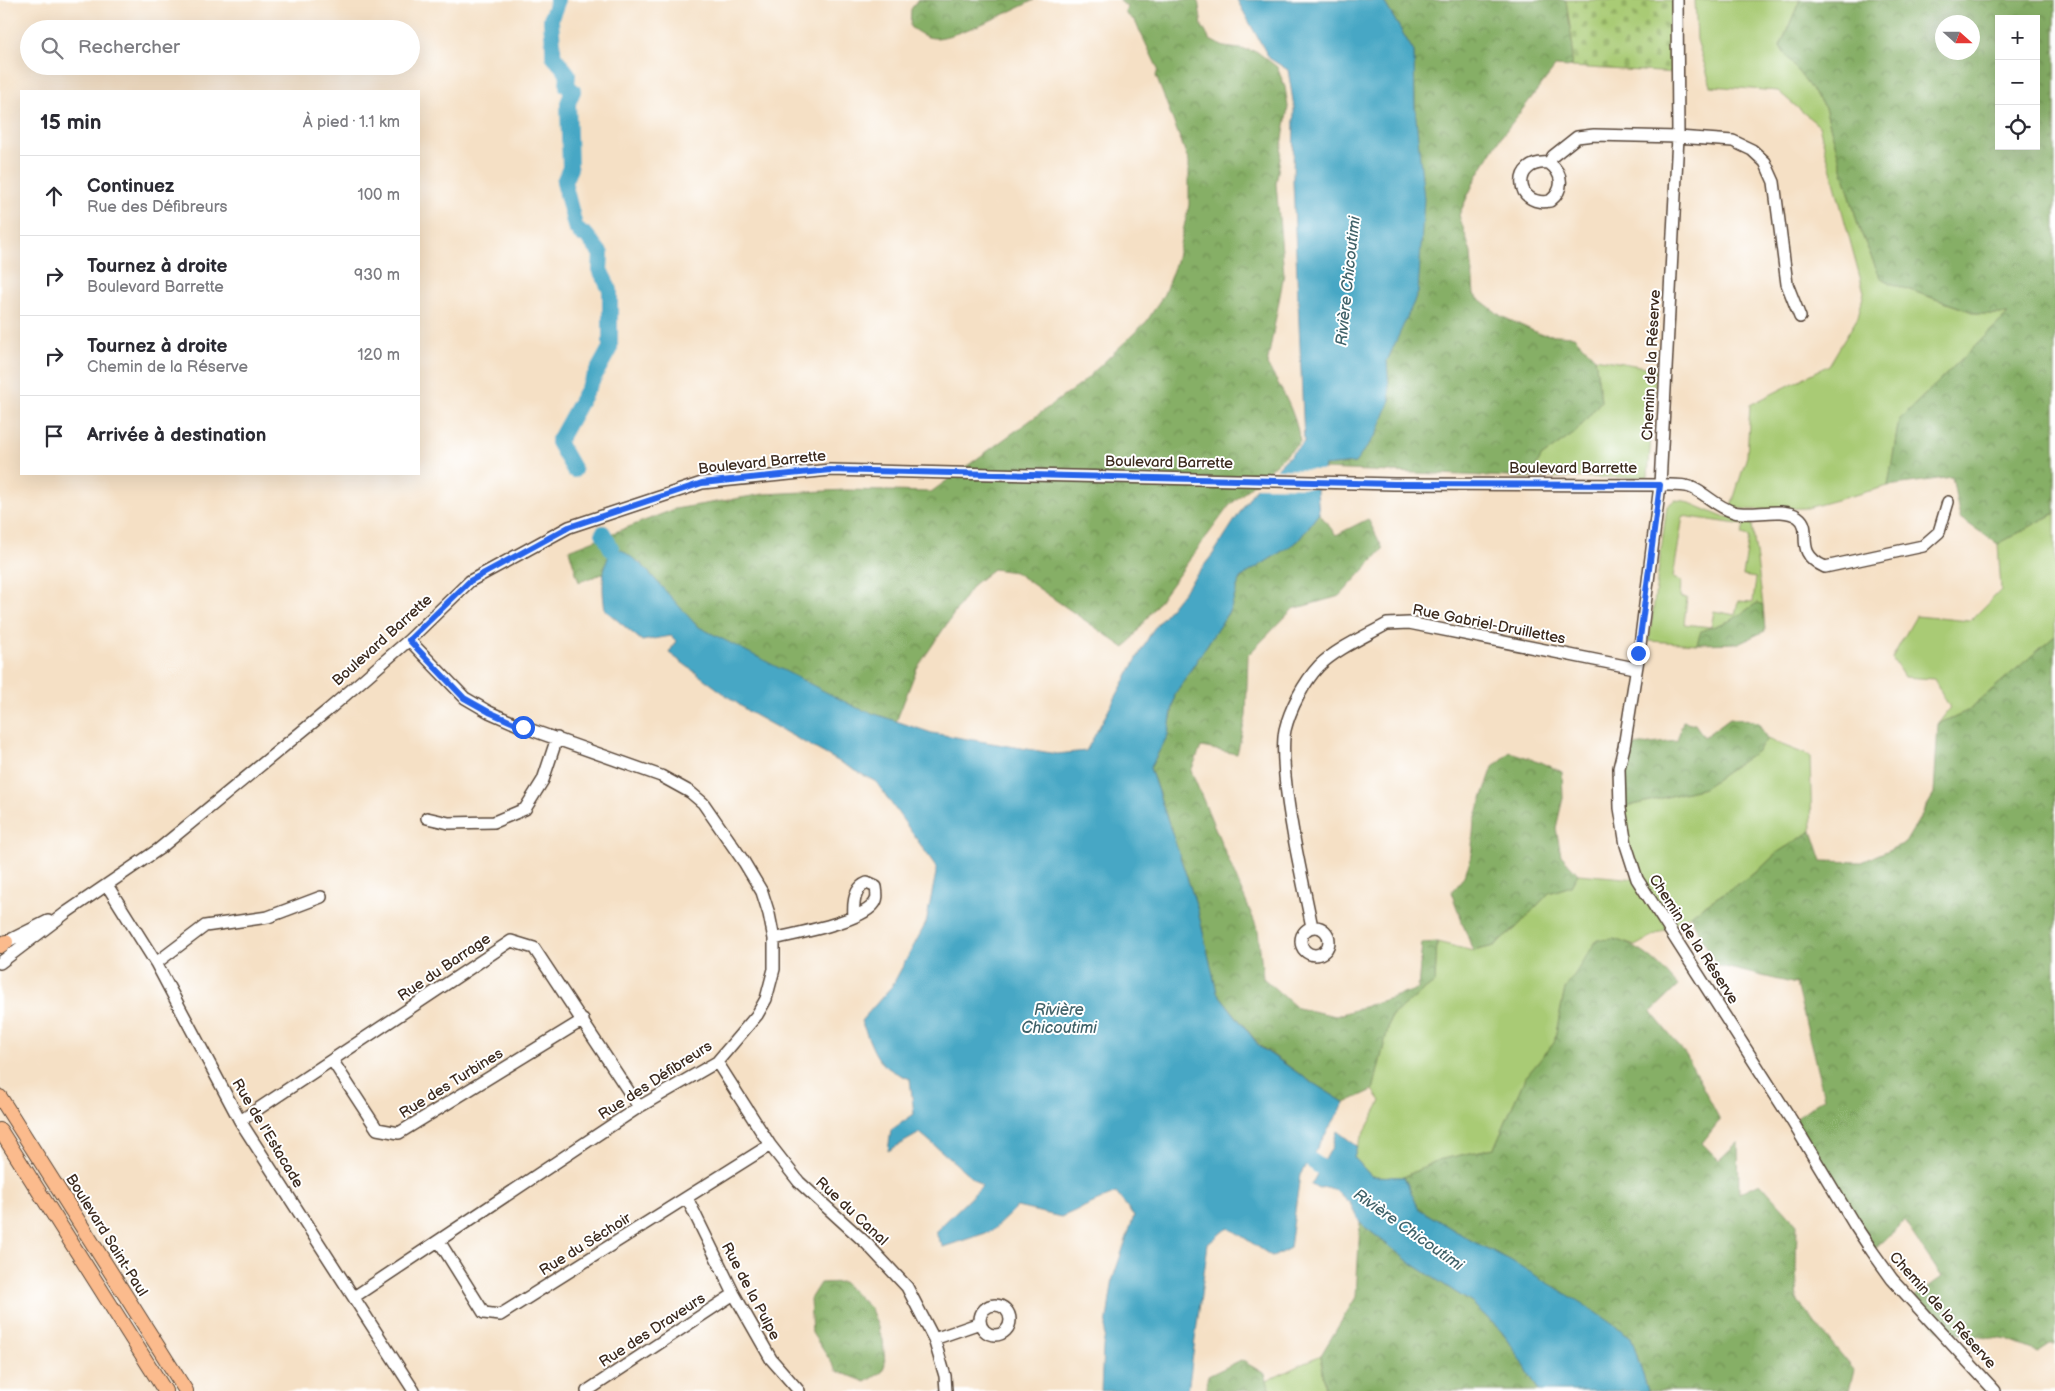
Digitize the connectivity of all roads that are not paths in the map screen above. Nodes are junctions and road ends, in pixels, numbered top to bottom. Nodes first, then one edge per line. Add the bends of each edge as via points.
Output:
1 (1678, 0) edge
2 (1678, 137) junction
3 (1549, 164) dead end
4 (1800, 317) dead end
5 (1660, 485) junction
6 (1948, 502) dead end
7 (409, 640) junction
8 (1636, 668) junction
9 (556, 738) junction
10 (427, 818) dead end
11 (107, 885) junction
12 (321, 897) dead end
13 (67, 912) junction
14 (854, 917) dead end
15 (1312, 927) dead end
16 (774, 939) junction
17 (3, 944) edge
18 (0, 963) edge
19 (156, 963) junction
20 (582, 1020) junction
21 (332, 1060) junction
22 (717, 1062) junction
23 (0, 1097) edge
24 (639, 1107) junction
25 (240, 1121) junction
26 (0, 1130) edge
27 (770, 1145) junction
28 (687, 1198) junction
29 (439, 1241) junction
30 (734, 1294) junction
31 (354, 1297) junction
32 (980, 1322) dead end
33 (934, 1339) junction
34 (165, 1391) edge
35 (186, 1391) edge
36 (414, 1391) edge
37 (587, 1391) edge
38 (798, 1391) edge
39 (946, 1391) edge
40 (1995, 1391) edge

1 - 2 street, Chemin de la Réserve
2 - 3 street via 1577,137
2 - 4 street via 1733,141 1752,150 1765,162 1774,182 1787,284
2 - 5 street, Chemin de la Réserve
5 - 6 street, Boulevard Barrette via 1690,487 1735,512 1786,513 1798,517 1803,522 1807,555 1825,567 1923,546 1940,532
5 - 7 street, Boulevard Barrette via 1394,484 830,470 702,483 569,527 470,581
5 - 8 street, Chemin de la Réserve
7 - 9 street, Rue des Défibreurs via 464,698 523,727
7 - 11 street, Boulevard Barrette via 159,849
8 - 15 street, Rue Gabriel-Druillettes via 1396,622 1387,624 1320,666 1294,707 1285,730 1284,755 1291,822
8 - 40 street, Chemin de la Réserve via 1619,768 1620,808 1626,845 1637,879 1872,1252 1892,1279
9 - 10 street via 542,780 525,809 494,822 449,822
9 - 16 street, Rue des Défibreurs via 661,776 703,803 762,892
11 - 13 street, Boulevard Barrette
11 - 19 street, Rue de l'Estacade
12 - 19 street via 268,917 205,926
13 - 17 street, Boulevard Barrette
13 - 18 street, Boulevard Barrette
14 - 16 street
16 - 22 street, Rue des Défibreurs via 774,969 766,999 757,1015
19 - 25 street, Rue de l'Estacade
20 - 21 street, Rue des Turbines via 399,1133 377,1128
20 - 21 street, Rue du Barrage via 534,948 511,941
20 - 24 street, Rue du Barrage
21 - 25 street, Rue du Barrage
22 - 24 street, Rue des Défibreurs
22 - 27 street, Rue du Canal
23 - 35 main road, Boulevard Saint-Paul
24 - 29 street, Rue des Défibreurs
25 - 31 street, Rue de l'Estacade
26 - 34 main road
27 - 28 street, Rue du Séchoir
27 - 33 street, Rue du Canal via 800,1182 867,1244 907,1288
28 - 29 street, Rue du Séchoir via 500,1314 484,1313
28 - 30 street, Rue de la Pulpe
29 - 31 street, Rue des Défibreurs
30 - 37 street, Rue des Draveurs
30 - 38 street, Rue de la Pulpe via 771,1359
31 - 36 street, Rue de l'Estacade
32 - 33 street
33 - 39 street, Rue du Canal

